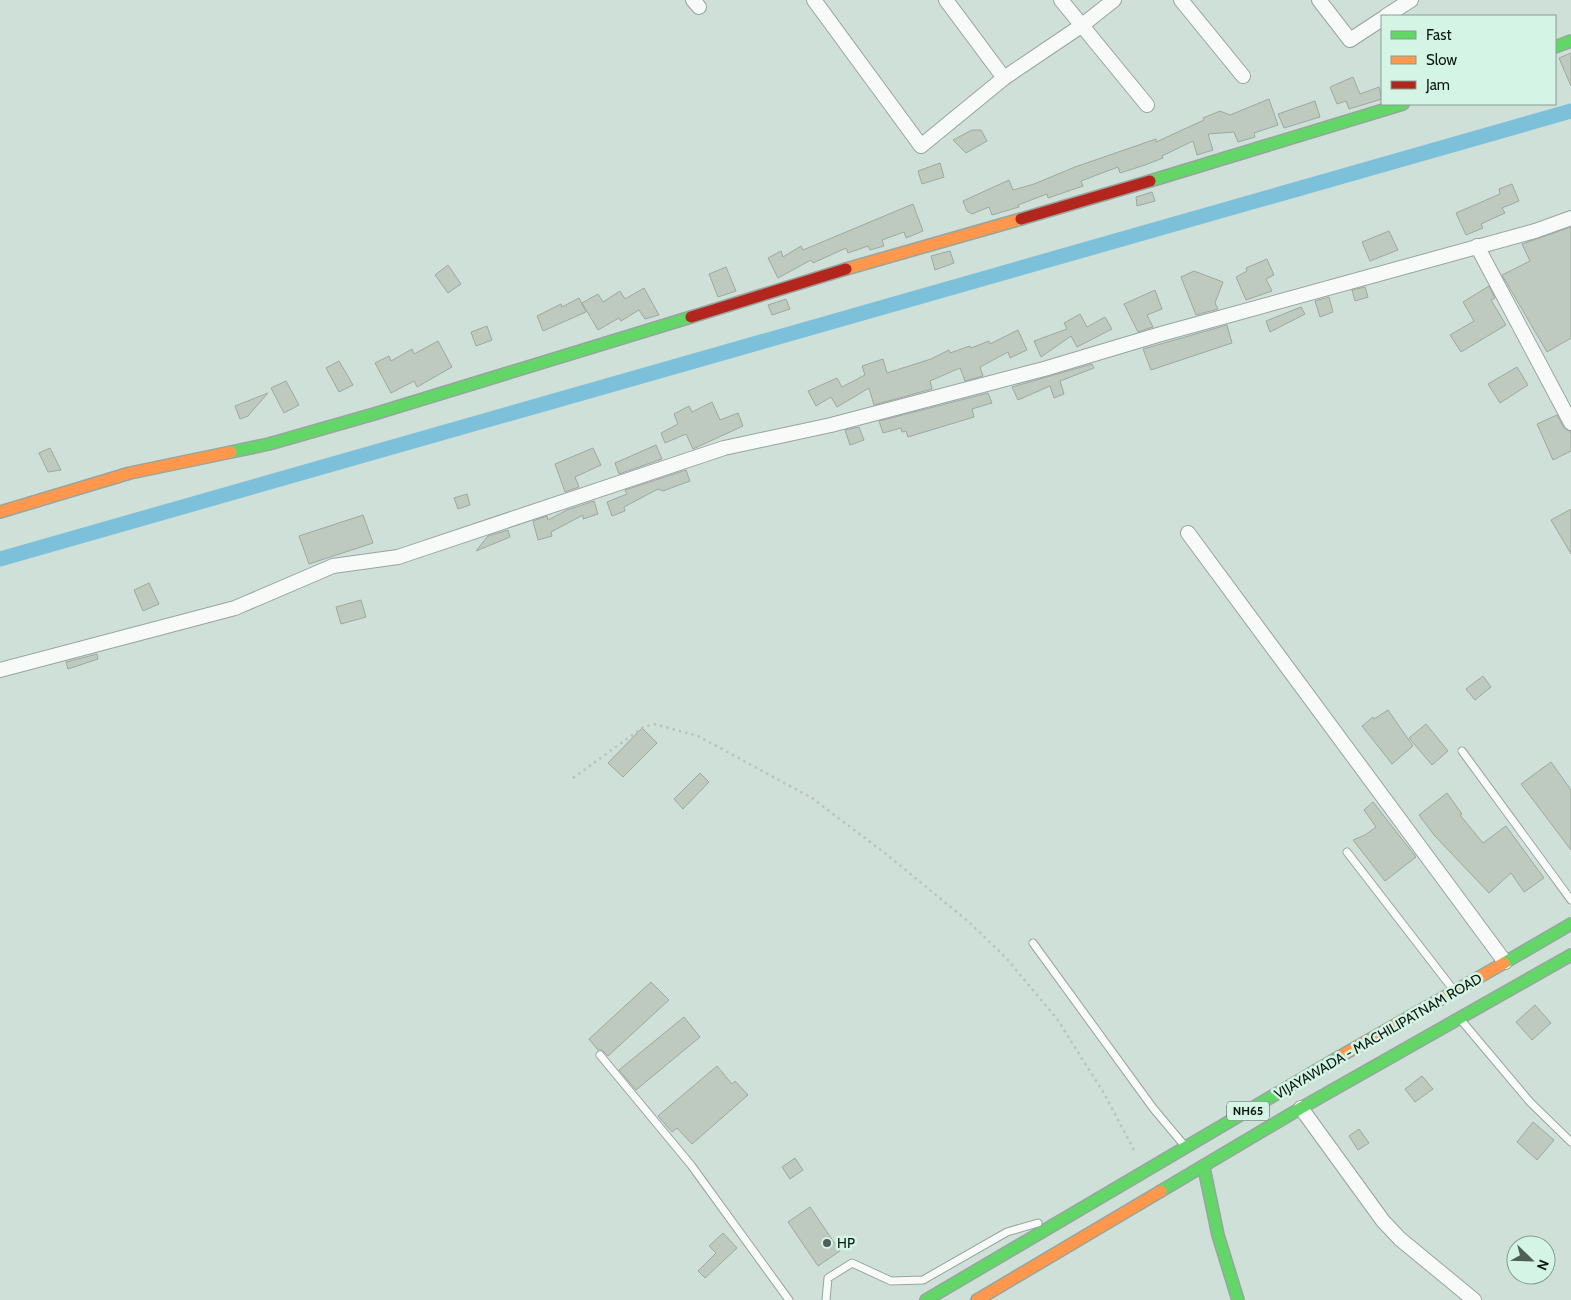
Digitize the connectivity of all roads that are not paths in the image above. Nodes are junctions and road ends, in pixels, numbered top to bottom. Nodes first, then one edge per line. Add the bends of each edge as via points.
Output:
1 (814, 0) edge
2 (946, 0) edge
3 (1061, 0) edge
4 (1114, 0) edge
5 (1181, 0) edge
6 (1319, 0) edge
7 (1410, 0) edge
8 (1388, 15) edge
9 (1381, 20) edge
10 (1081, 26) junction
11 (1571, 42) edge
12 (1556, 47) edge
13 (1243, 76) dead end
14 (1004, 78) junction
15 (1147, 105) dead end
16 (1400, 105) edge
17 (1571, 218) edge
18 (1477, 246) junction
19 (1571, 423) edge
20 (0, 512) edge
21 (1188, 533) dead end
22 (0, 670) edge
23 (1462, 751) dead end
24 (1347, 852) dead end
25 (1571, 900) edge
26 (1571, 924) edge
27 (1033, 943) dead end
28 (1571, 955) edge
29 (1505, 962) junction
30 (1454, 992) junction
31 (1460, 1019) junction
32 (600, 1055) dead end
33 (1302, 1108) junction
34 (1571, 1142) edge
35 (1186, 1148) junction
36 (1204, 1168) junction
37 (1076, 1212) junction
38 (789, 1300) edge
39 (826, 1300) edge
40 (926, 1300) edge
41 (977, 1300) edge
42 (1238, 1300) edge
43 (1474, 1300) edge

1 - 14 street via 921,146
2 - 14 street
3 - 10 street
4 - 10 street
5 - 13 street
6 - 9 street via 1350,40
7 - 8 street
10 - 14 street
10 - 15 street
11 - 12 main road
16 - 20 main road via 856,266 374,414 269,444 130,473
17 - 18 street
18 - 19 street
18 - 22 street via 1044,369 831,425 724,448 398,558 333,566 235,608
21 - 29 street
23 - 25 lane
24 - 30 lane
26 - 29 main road, VIJAYAWADA - MACHILIPATNAM ROAD / NH65
27 - 35 lane via 1153,1108
28 - 31 main road, VIJAYAWADA - MACHILIPATNAM ROAD / NH65
29 - 30 main road, VIJAYAWADA - MACHILIPATNAM ROAD / NH65
30 - 35 main road, VIJAYAWADA - MACHILIPATNAM ROAD / NH65
31 - 33 main road, VIJAYAWADA - MACHILIPATNAM ROAD / NH65
31 - 34 lane via 1530,1102
32 - 38 lane via 691,1165
33 - 36 main road, VIJAYAWADA - MACHILIPATNAM ROAD / NH65
33 - 43 street via 1383,1221
35 - 37 main road, VIJAYAWADA - MACHILIPATNAM ROAD / NH65
36 - 41 main road, VIJAYAWADA - MACHILIPATNAM ROAD / NH65
36 - 42 main road via 1210,1208
37 - 39 lane via 1007,1232 923,1280 892,1281 852,1264 828,1278
37 - 40 main road, VIJAYAWADA - MACHILIPATNAM ROAD / NH65

